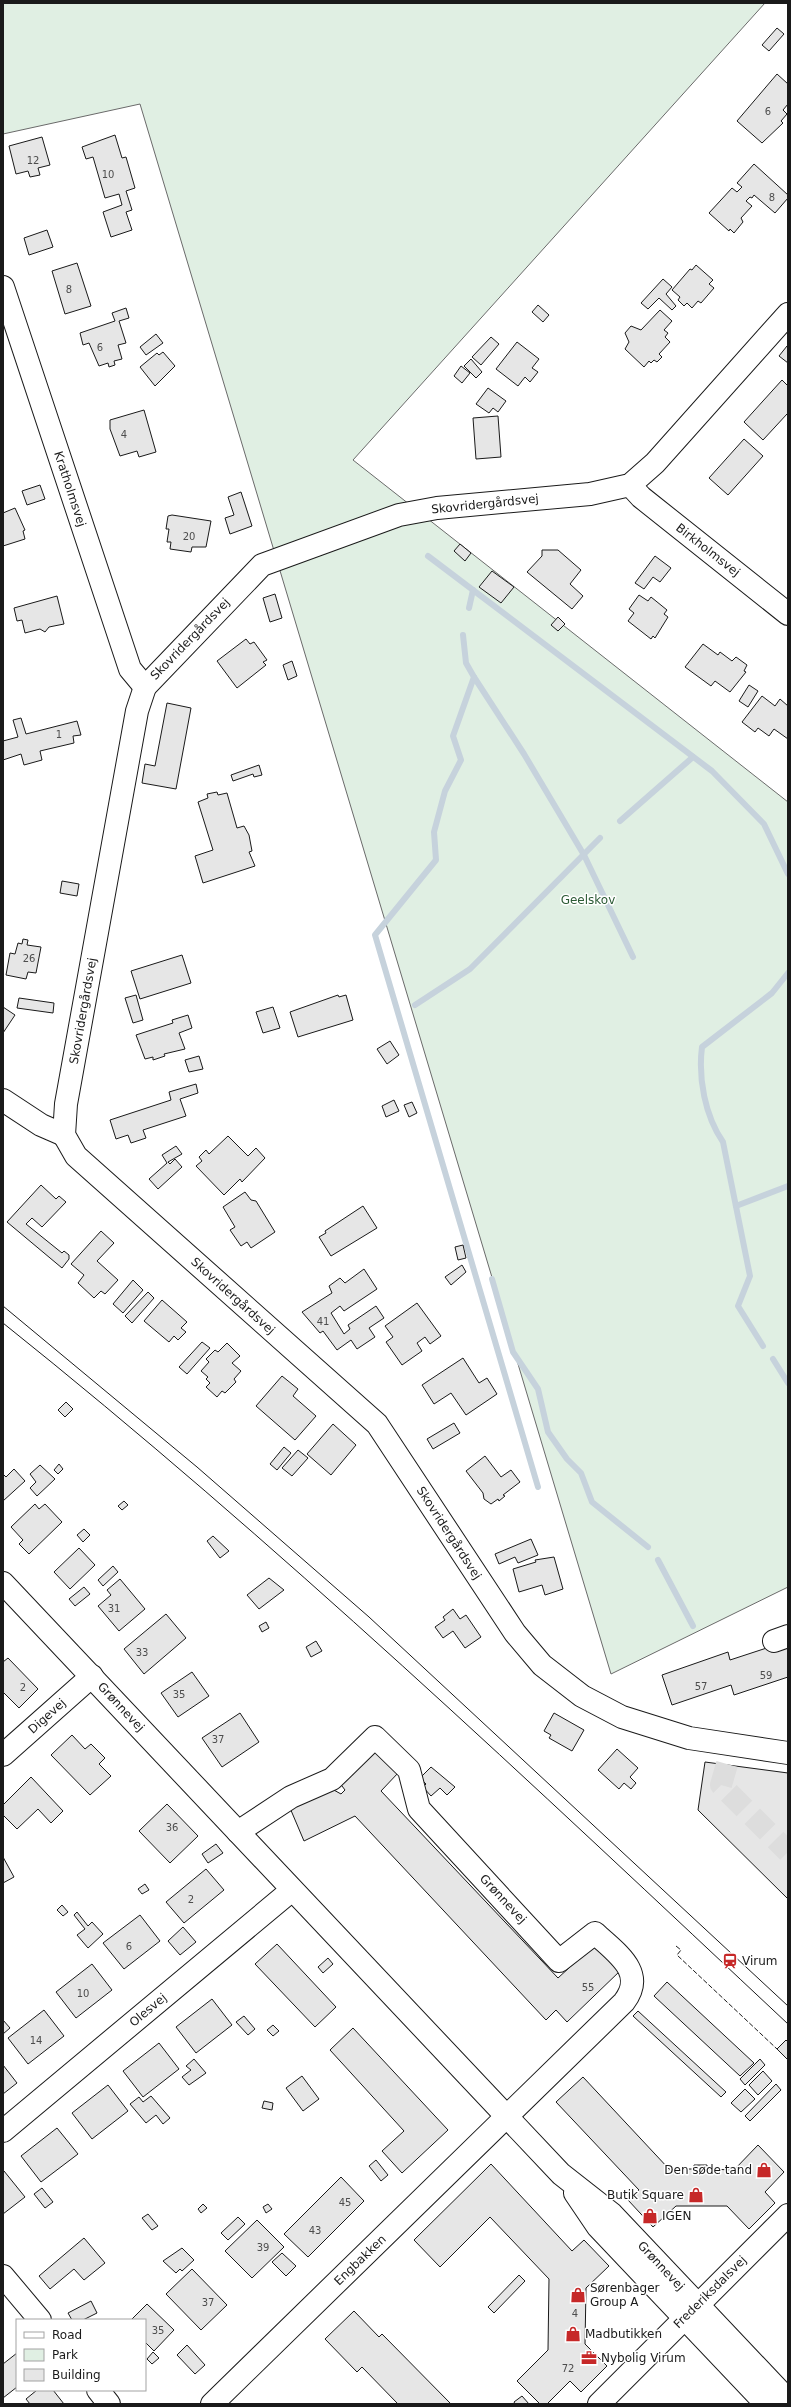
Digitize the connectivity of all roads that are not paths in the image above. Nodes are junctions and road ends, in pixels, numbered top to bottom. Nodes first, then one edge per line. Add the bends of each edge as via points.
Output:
1 (3, 287) edge
2 (788, 314) edge
3 (630, 485) junction
4 (788, 614) edge
5 (145, 686) junction
6 (3, 1100) edge
7 (64, 1135) junction
8 (3, 1583) edge
9 (92, 1676) junction
10 (788, 1753) edge
11 (3, 1755) edge
12 (238, 1832) junction
13 (292, 1890) junction
14 (507, 2116) junction
15 (3, 2131) edge
16 (788, 2215) edge
17 (788, 2236) edge
18 (3, 2276) edge
19 (696, 2317) junction
20 (39, 2319) edge
21 (99, 2391) edge
22 (788, 2400) edge
23 (109, 2404) edge
24 (212, 2404) edge
25 (599, 2404) edge
26 (619, 2404) edge
27 (766, 2404) edge

1 - 5 street, Kratholmsvej via 130,669
2 - 3 street, Skovridergårdsvej via 654,463
3 - 4 street, Birkholmsvej via 640,498
3 - 5 street, Skovridergårdsvej via 590,494 436,508 399,515 262,565
5 - 7 street, Skovridergårdsvej via 137,711 71,1074
6 - 7 street via 41,1125
7 - 10 street, Skovridergårdsvej via 76,1156 377,1424 515,1633 542,1665 582,1696 622,1717 729,1754
8 - 9 street, Grønnevej
9 - 11 street, Digevej
9 - 12 street, Grønnevej
12 - 13 street, Grønnevej
12 - 14 street, Grønnevej via 291,1797 332,1779 375,1737 409,1770 419,1809 559,1961 595,1933 628,1964 632,1992
13 - 14 street, Grønnevej
13 - 15 street, Olesvej
14 - 19 street, Grønnevej via 561,2174 612,2214
14 - 24 street, Engbakken
16 - 19 street, Frederiksdalsvej
17 - 19 street, Frederiksdalsvej
18 - 20 street
19 - 22 street, Grønnevej
19 - 25 street, Frederiksdalsvej
19 - 26 street, Frederiksdalsvej
19 - 27 street, Grønnevej
21 - 23 street

